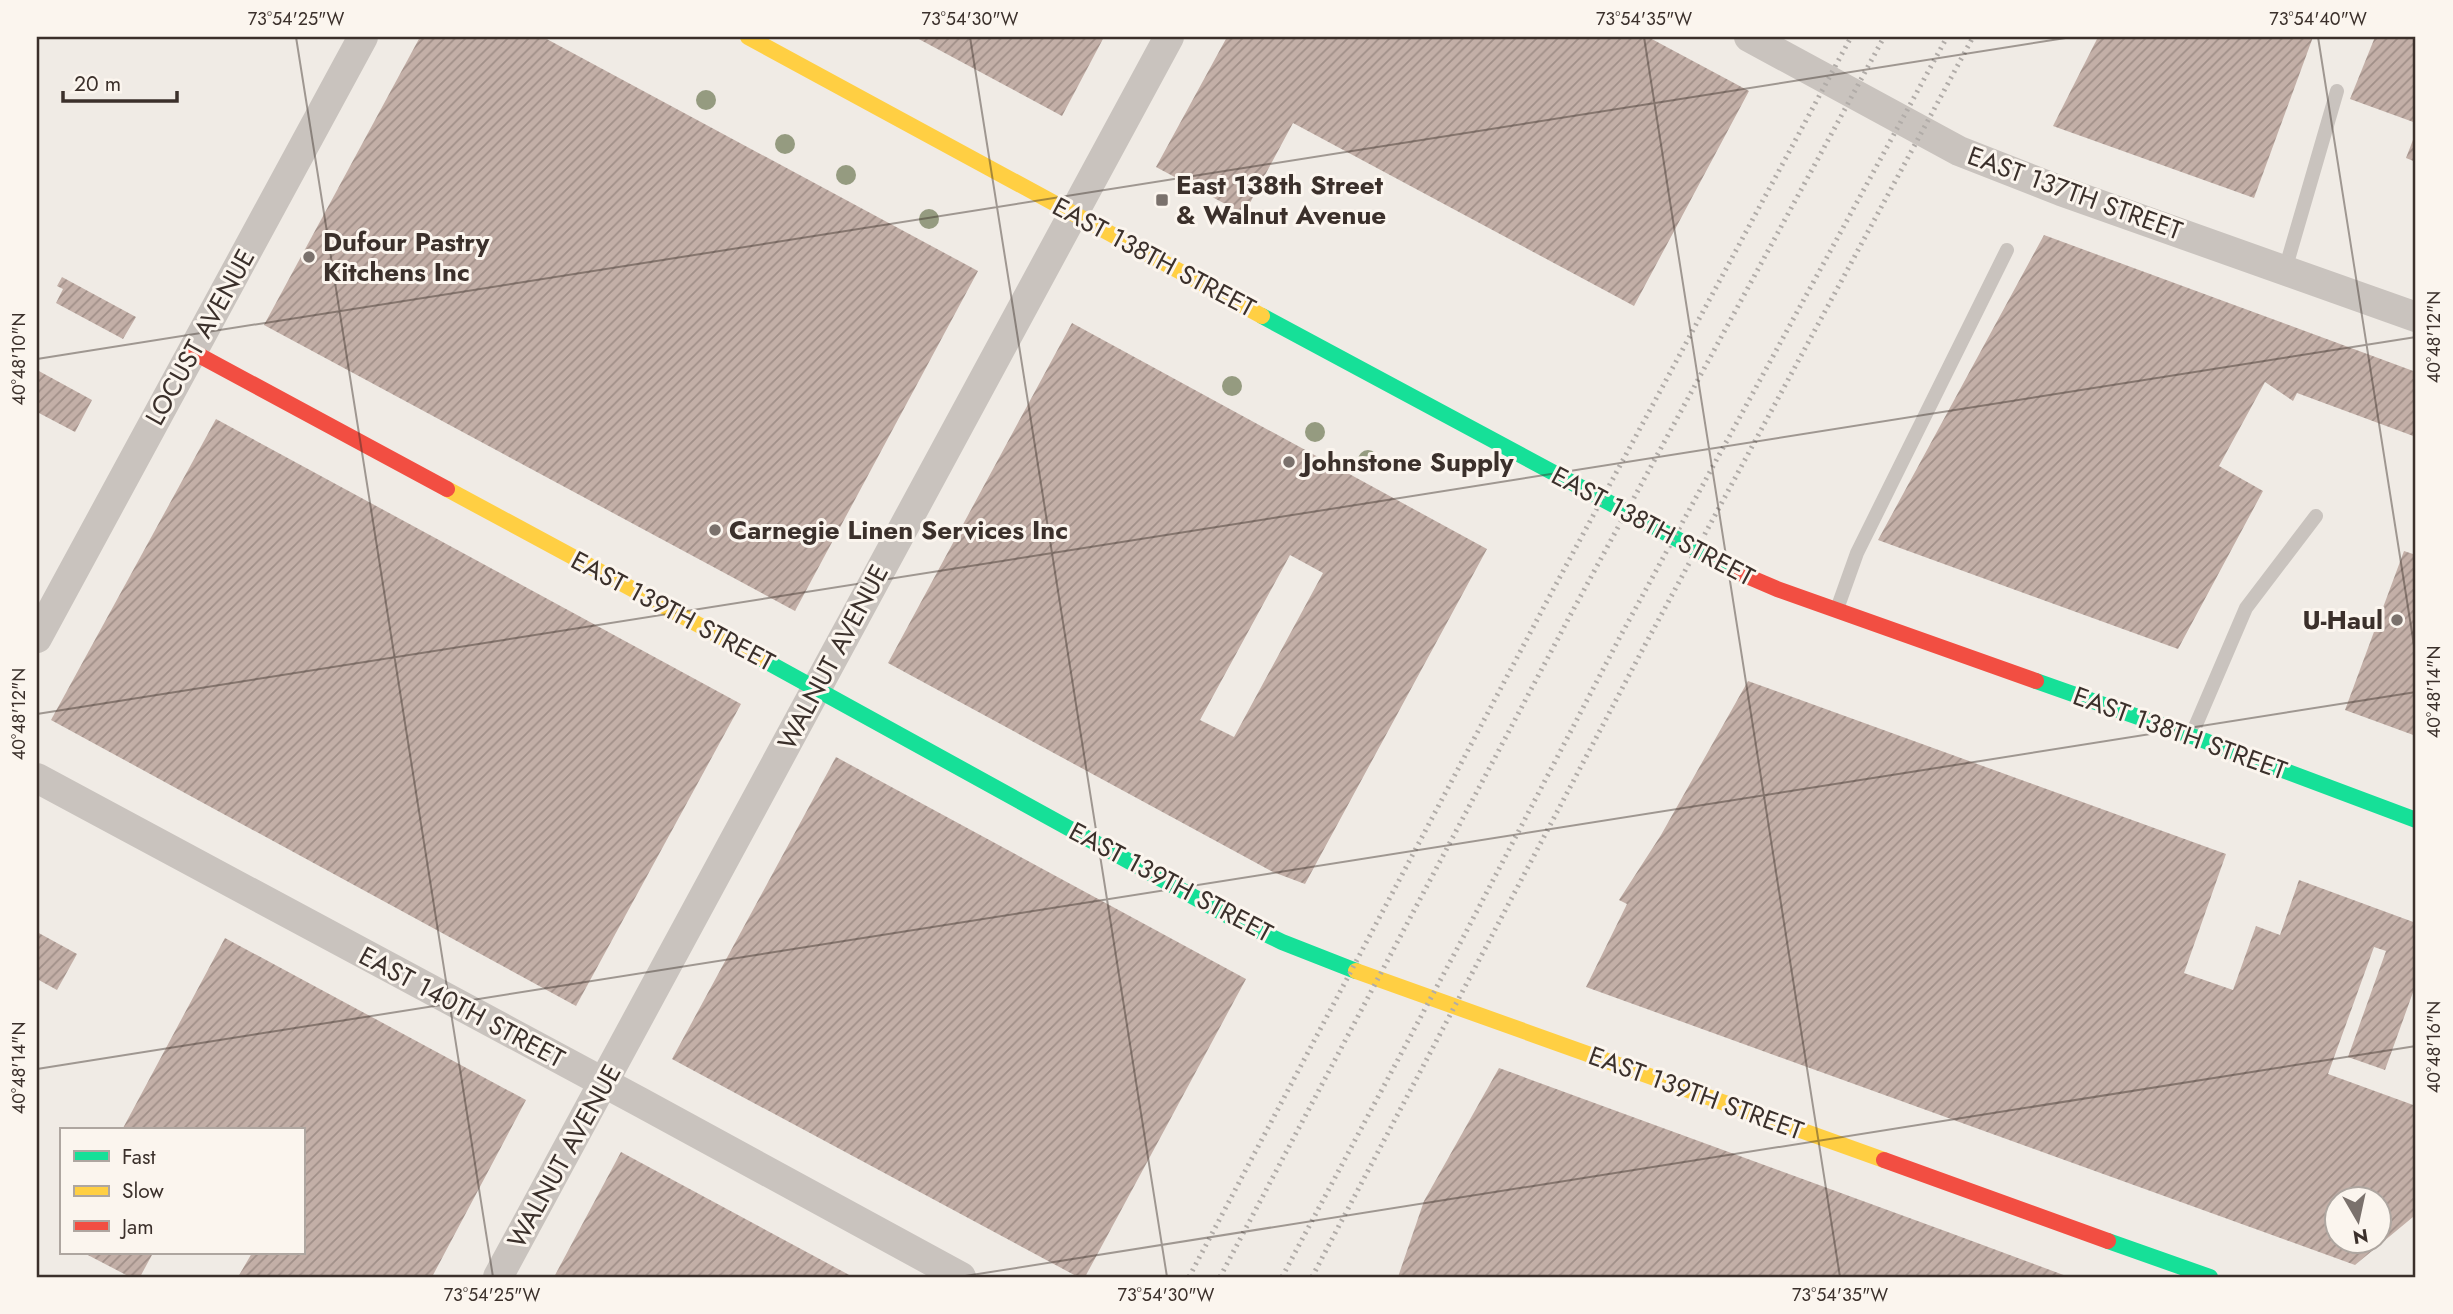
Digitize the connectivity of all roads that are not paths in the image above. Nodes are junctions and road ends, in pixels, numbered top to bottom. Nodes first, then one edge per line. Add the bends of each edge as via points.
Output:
1 (363, 37) edge
2 (748, 37) edge
3 (1169, 37) edge
4 (1749, 37) edge
5 (2337, 91) dead end
6 (1073, 213) junction
7 (2007, 250) dead end
8 (2285, 270) junction
9 (2416, 317) edge
10 (192, 352) junction
11 (2316, 516) dead end
12 (1836, 610) junction
13 (37, 638) edge
14 (816, 688) junction
15 (2192, 736) junction
16 (37, 778) edge
17 (2416, 820) edge
18 (604, 1083) junction
19 (498, 1277) edge
20 (961, 1277) edge
21 (2210, 1277) edge

1 - 10 street, LOCUST AVENUE
2 - 6 street, EAST 138TH STREET
3 - 6 street, WALNUT AVENUE
4 - 8 street, EAST 137TH STREET via 1959,150
5 - 8 lane
6 - 12 street, EAST 138TH STREET via 1682,545 1729,569
6 - 14 street, WALNUT AVENUE
7 - 12 lane via 1857,552
8 - 9 street, EAST 137TH STREET
10 - 13 street, LOCUST AVENUE
10 - 14 street, EAST 139TH STREET
11 - 15 lane via 2246,608
12 - 15 street, EAST 138TH STREET
14 - 18 street, WALNUT AVENUE
14 - 21 street, EAST 139TH STREET via 1282,942
15 - 17 street, EAST 138TH STREET
16 - 18 street, EAST 140TH STREET
18 - 19 street, WALNUT AVENUE
18 - 20 street, EAST 140TH STREET

